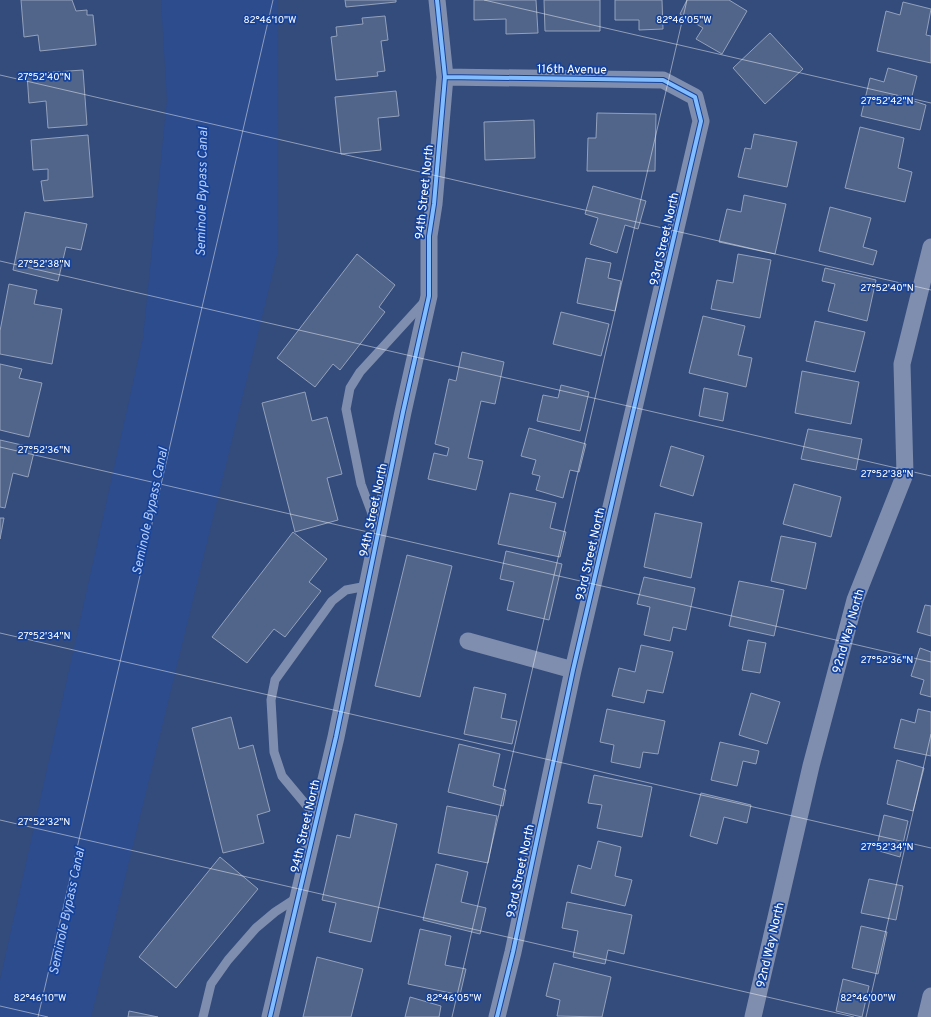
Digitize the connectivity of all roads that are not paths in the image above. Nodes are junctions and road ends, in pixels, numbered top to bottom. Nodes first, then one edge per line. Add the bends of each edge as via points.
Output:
1 (437, 0) edge
2 (445, 77) junction
3 (695, 97) joint
4 (931, 247) edge
5 (429, 296) junction
6 (378, 532) junction
7 (367, 586) junction
8 (468, 641) dead end
9 (572, 670) junction
10 (317, 818) junction
11 (298, 897) junction
12 (931, 996) edge
13 (203, 1017) edge
14 (270, 1017) edge
15 (497, 1017) edge
16 (754, 1017) edge
17 (926, 1017) edge

1 - 2 street, 94th Street North
2 - 3 street, 116th Avenue via 663,80
2 - 5 street, 94th Street North via 429,236
3 - 9 street, 93rd Street North via 701,121
4 - 16 street, 92nd Way North via 902,364 905,474 856,600 811,766
5 - 6 street, 94th Street North
5 - 6 lane via 360,372 350,388 346,409 361,484
6 - 7 street, 94th Street North
7 - 10 street, 94th Street North
7 - 10 lane via 346,590 332,601 275,680 271,700 274,752 282,776
8 - 9 street
9 - 15 street, 93rd Street North
10 - 11 street, 94th Street North
11 - 13 lane via 256,928 228,960 211,984
11 - 14 street, 94th Street North
12 - 17 street

